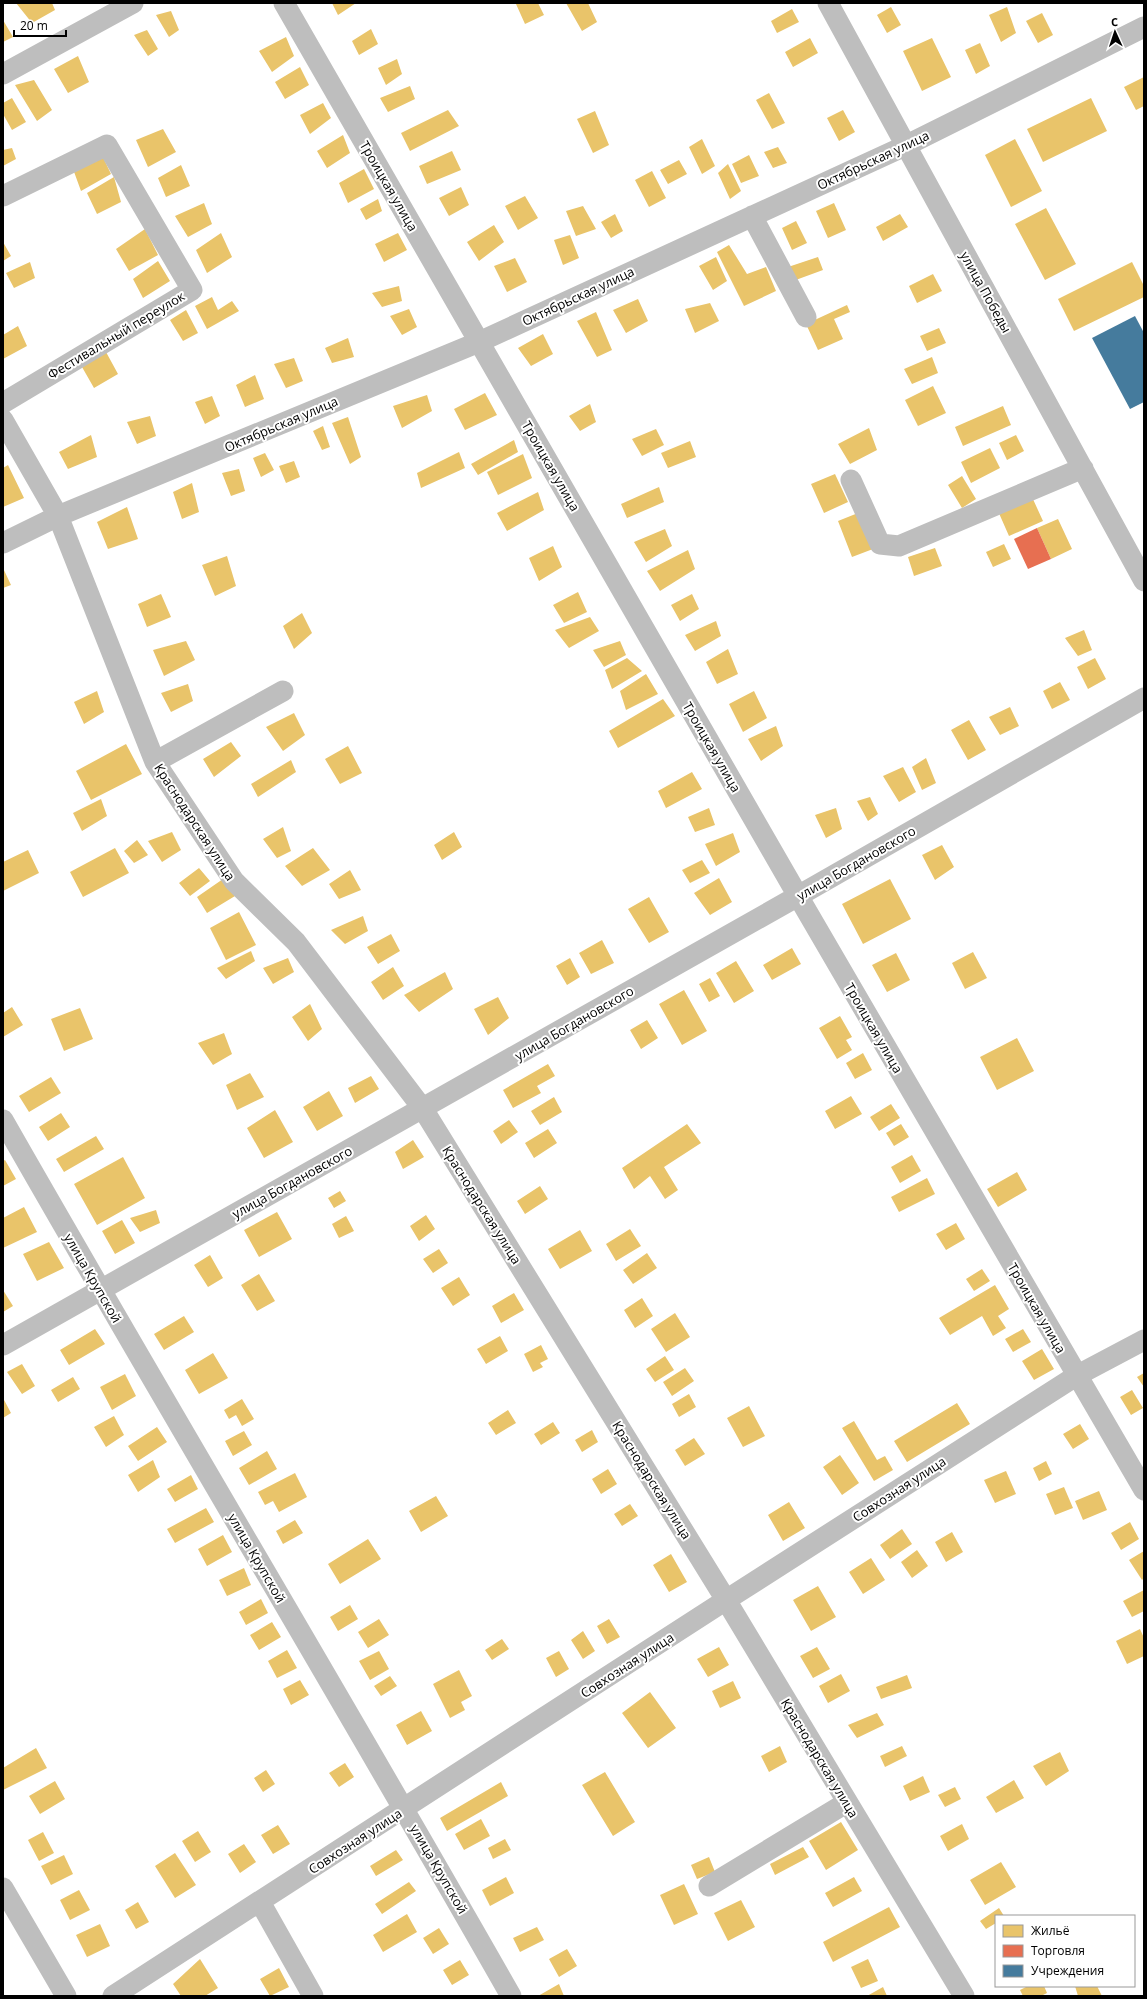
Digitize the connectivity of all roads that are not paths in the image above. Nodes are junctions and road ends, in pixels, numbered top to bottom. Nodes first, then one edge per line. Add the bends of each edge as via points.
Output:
1 (133, 3) edge
2 (284, 3) edge
3 (828, 3) edge
4 (1144, 27) edge
5 (3, 74) edge
6 (905, 146) junction
7 (3, 196) edge
8 (752, 216) junction
9 (806, 317) dead end
10 (479, 342) junction
11 (3, 403) edge
12 (3, 420) edge
13 (1083, 468) junction
14 (850, 480) dead end
15 (58, 516) junction
16 (3, 542) edge
17 (1144, 581) edge
18 (283, 691) dead end
19 (1144, 698) edge
20 (155, 762) junction
21 (798, 896) junction
22 (423, 1108) junction
23 (3, 1120) edge
24 (100, 1290) junction
25 (1144, 1340) edge
26 (3, 1345) edge
27 (1076, 1376) junction
28 (1144, 1490) edge
29 (726, 1600) junction
30 (846, 1803) junction
31 (405, 1809) junction
32 (709, 1886) dead end
33 (4, 1893) edge
34 (260, 1902) junction
35 (66, 1996) edge
36 (113, 1996) edge
37 (313, 1996) edge
38 (511, 1996) edge
39 (964, 1996) edge

1 - 5 street
2 - 10 street, Троицкая улица
3 - 6 street, улица Победы
4 - 6 street, Октябрьская улица
6 - 8 street, Октябрьская улица
6 - 13 street, улица Победы
7 - 11 street, Фестивальный переулок via 107,145 192,290
8 - 9 street
8 - 10 street, Октябрьская улица
10 - 15 street, Октябрьская улица
10 - 21 street, Троицкая улица
12 - 15 street, Краснодарская улица
13 - 14 street via 900,546 880,544
13 - 17 street, улица Победы
15 - 16 street, Октябрьская улица
15 - 20 street, Краснодарская улица
18 - 20 street
19 - 21 street, улица Богдановского
20 - 22 street, Краснодарская улица via 234,881 296,942
21 - 22 street, улица Богдановского
21 - 27 street, Троицкая улица
22 - 24 street, улица Богдановского
22 - 29 street, Краснодарская улица
23 - 24 street, улица Крупской
24 - 26 street, улица Богдановского
24 - 31 street, улица Крупской
25 - 27 street, Совхозная улица
27 - 28 street, Троицкая улица
27 - 29 street, Совхозная улица
29 - 30 street, Краснодарская улица
29 - 31 street, Совхозная улица
30 - 32 street
30 - 39 street, Краснодарская улица
31 - 34 street, Совхозная улица
31 - 38 street, улица Крупской
33 - 35 street
34 - 36 street, Совхозная улица
34 - 37 street

